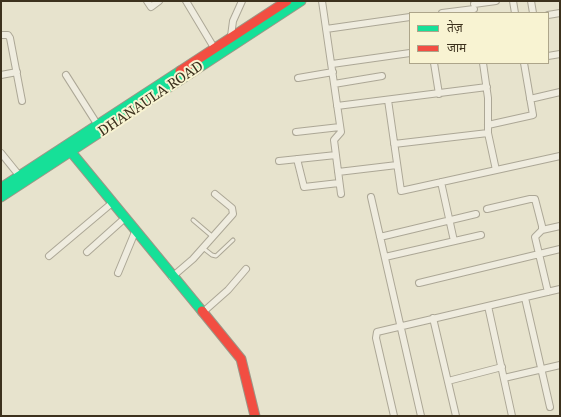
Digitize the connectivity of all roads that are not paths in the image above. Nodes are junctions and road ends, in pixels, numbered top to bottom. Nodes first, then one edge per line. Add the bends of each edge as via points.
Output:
1 (147, 1) edge
2 (159, 1) edge
3 (186, 1) edge
4 (242, 1) edge
5 (287, 1) edge
6 (301, 1) edge
7 (322, 1) edge
8 (496, 1) edge
9 (513, 1) edge
10 (531, 1) edge
11 (474, 7) edge
12 (447, 12) edge
13 (515, 12) edge
14 (532, 12) edge
15 (560, 13) edge
16 (549, 15) edge
17 (409, 18) edge
18 (326, 29) junction
19 (1, 35) edge
20 (231, 36) junction
21 (216, 51) junction
22 (409, 53) edge
23 (560, 54) edge
24 (549, 56) edge
25 (332, 64) junction
26 (434, 64) edge
27 (483, 64) edge
28 (524, 64) edge
29 (17, 72) junction
30 (333, 72) junction
31 (66, 74) dead end
32 (1, 75) edge
33 (382, 76) dead end
34 (298, 78) dead end
35 (334, 84) junction
36 (487, 87) junction
37 (560, 92) edge
38 (439, 94) junction
39 (530, 99) junction
40 (388, 100) junction
41 (22, 101) dead end
42 (337, 106) junction
43 (488, 125) junction
44 (340, 127) junction
45 (100, 128) junction
46 (296, 132) dead end
47 (488, 133) junction
48 (394, 144) junction
49 (68, 149) junction
50 (1, 153) edge
51 (336, 155) junction
52 (560, 156) edge
53 (297, 159) junction
54 (279, 162) dead end
55 (397, 165) junction
56 (496, 170) junction
57 (338, 172) junction
58 (22, 179) junction
59 (440, 182) junction
60 (339, 183) junction
61 (1, 188) edge
62 (215, 194) dead end
63 (341, 194) dead end
64 (1, 197) edge
65 (371, 197) dead end
66 (112, 204) junction
67 (487, 209) dead end
68 (476, 214) dead end
69 (125, 218) junction
70 (193, 220) dead end
71 (449, 221) junction
72 (560, 226) edge
73 (542, 230) junction
74 (135, 232) junction
75 (481, 235) dead end
76 (213, 237) junction
77 (380, 237) junction
78 (233, 240) dead end
79 (454, 241) junction
80 (203, 248) junction
81 (560, 249) edge
82 (87, 252) dead end
83 (539, 254) junction
84 (49, 256) dead end
85 (385, 257) junction
86 (246, 269) dead end
87 (118, 273) dead end
88 (172, 277) junction
89 (419, 284) dead end
90 (560, 289) edge
91 (548, 292) junction
92 (525, 298) junction
93 (488, 306) junction
94 (202, 314) junction
95 (433, 318) junction
96 (401, 325) junction
97 (560, 365) edge
98 (502, 367) junction
99 (542, 369) junction
100 (504, 378) junction
101 (448, 381) junction
102 (550, 407) dead end
103 (255, 416) edge
104 (394, 416) edge
105 (421, 416) edge
106 (456, 416) edge
107 (512, 416) edge

1 - 2 street via 151,7
3 - 21 street
4 - 20 street via 233,21
5 - 20 street, DHANAULA ROAD
6 - 21 street, DHANAULA ROAD
7 - 18 street
8 - 11 street
9 - 13 street
10 - 14 street
11 - 12 street
15 - 16 street
17 - 18 street
18 - 25 street
19 - 29 street via 9,36
20 - 21 street, DHANAULA ROAD
21 - 45 street, DHANAULA ROAD
22 - 25 street
23 - 24 street
25 - 30 street
26 - 38 street
27 - 36 street
28 - 39 street
29 - 32 street
29 - 41 street
30 - 34 street
30 - 35 street
31 - 45 street
33 - 35 street
35 - 42 street
36 - 38 street
36 - 43 street
37 - 39 street
38 - 40 street
39 - 43 street via 531,116
40 - 42 street
40 - 48 street
42 - 44 street
43 - 47 street
44 - 46 street
44 - 51 street via 341,135 334,139
45 - 49 street, DHANAULA ROAD
47 - 48 street
47 - 56 street
48 - 55 street
49 - 58 street, DHANAULA ROAD
49 - 66 street
50 - 58 street
51 - 53 street
51 - 57 street
52 - 56 street
53 - 54 street
53 - 60 street via 304,188
55 - 57 street
55 - 59 street via 401,191
56 - 59 street
57 - 60 street
58 - 61 street, DHANAULA ROAD
58 - 64 street, DHANAULA ROAD
59 - 71 street
60 - 63 street
62 - 76 street via 234,212
65 - 77 street
66 - 69 street
66 - 84 street
67 - 73 street via 533,198 537,202
68 - 71 street
69 - 74 street
69 - 82 street
70 - 76 lane
71 - 77 street
71 - 79 street
72 - 73 street
73 - 83 street via 535,236
74 - 87 street
74 - 88 street
75 - 79 street
76 - 80 street
77 - 85 street
78 - 80 lane via 216,256
79 - 85 street
80 - 88 street
81 - 83 street
83 - 89 street
83 - 91 street
85 - 96 street
86 - 94 street
88 - 94 street
90 - 91 street
91 - 92 street
92 - 93 street
92 - 99 street
93 - 95 street
93 - 98 street
94 - 103 street via 241,359
95 - 96 street
95 - 101 street
96 - 104 street via 380,331 376,335
96 - 105 street
97 - 99 street
98 - 100 street
98 - 101 street
99 - 100 street
99 - 102 street
100 - 107 street
101 - 106 street

